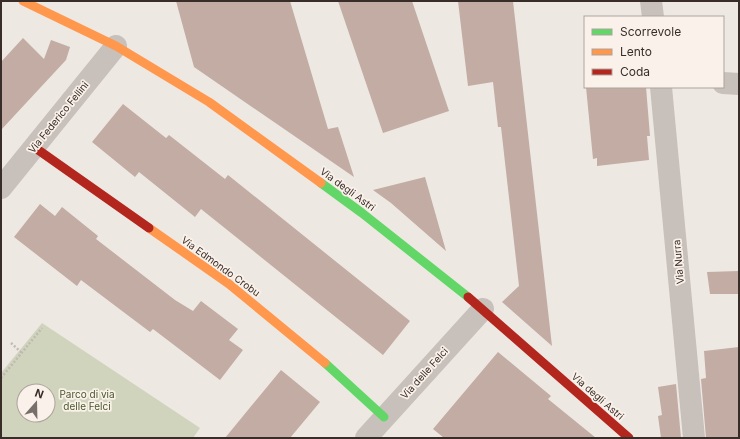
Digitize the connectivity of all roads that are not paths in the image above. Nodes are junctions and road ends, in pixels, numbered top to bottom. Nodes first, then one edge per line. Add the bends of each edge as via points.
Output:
1 (23, 1) edge
2 (651, 1) edge
3 (653, 16) edge
4 (116, 46) junction
5 (724, 83) edge
6 (739, 84) edge
7 (661, 88) edge
8 (34, 147) junction
9 (1, 188) edge
10 (483, 309) junction
11 (376, 431) edge
12 (629, 438) edge
13 (694, 438) edge

1 - 4 street, Via degli Astri
2 - 3 street
4 - 8 street, Via Federico Fellini
4 - 10 street, Via degli Astri via 209,102 362,213
5 - 6 street
7 - 13 street, Via Nurra
8 - 9 street, Via Federico Fellini
8 - 11 street, Via Edmondo Crobu via 229,284 315,354
10 - 11 street, Via delle Felci
10 - 12 street, Via degli Astri

